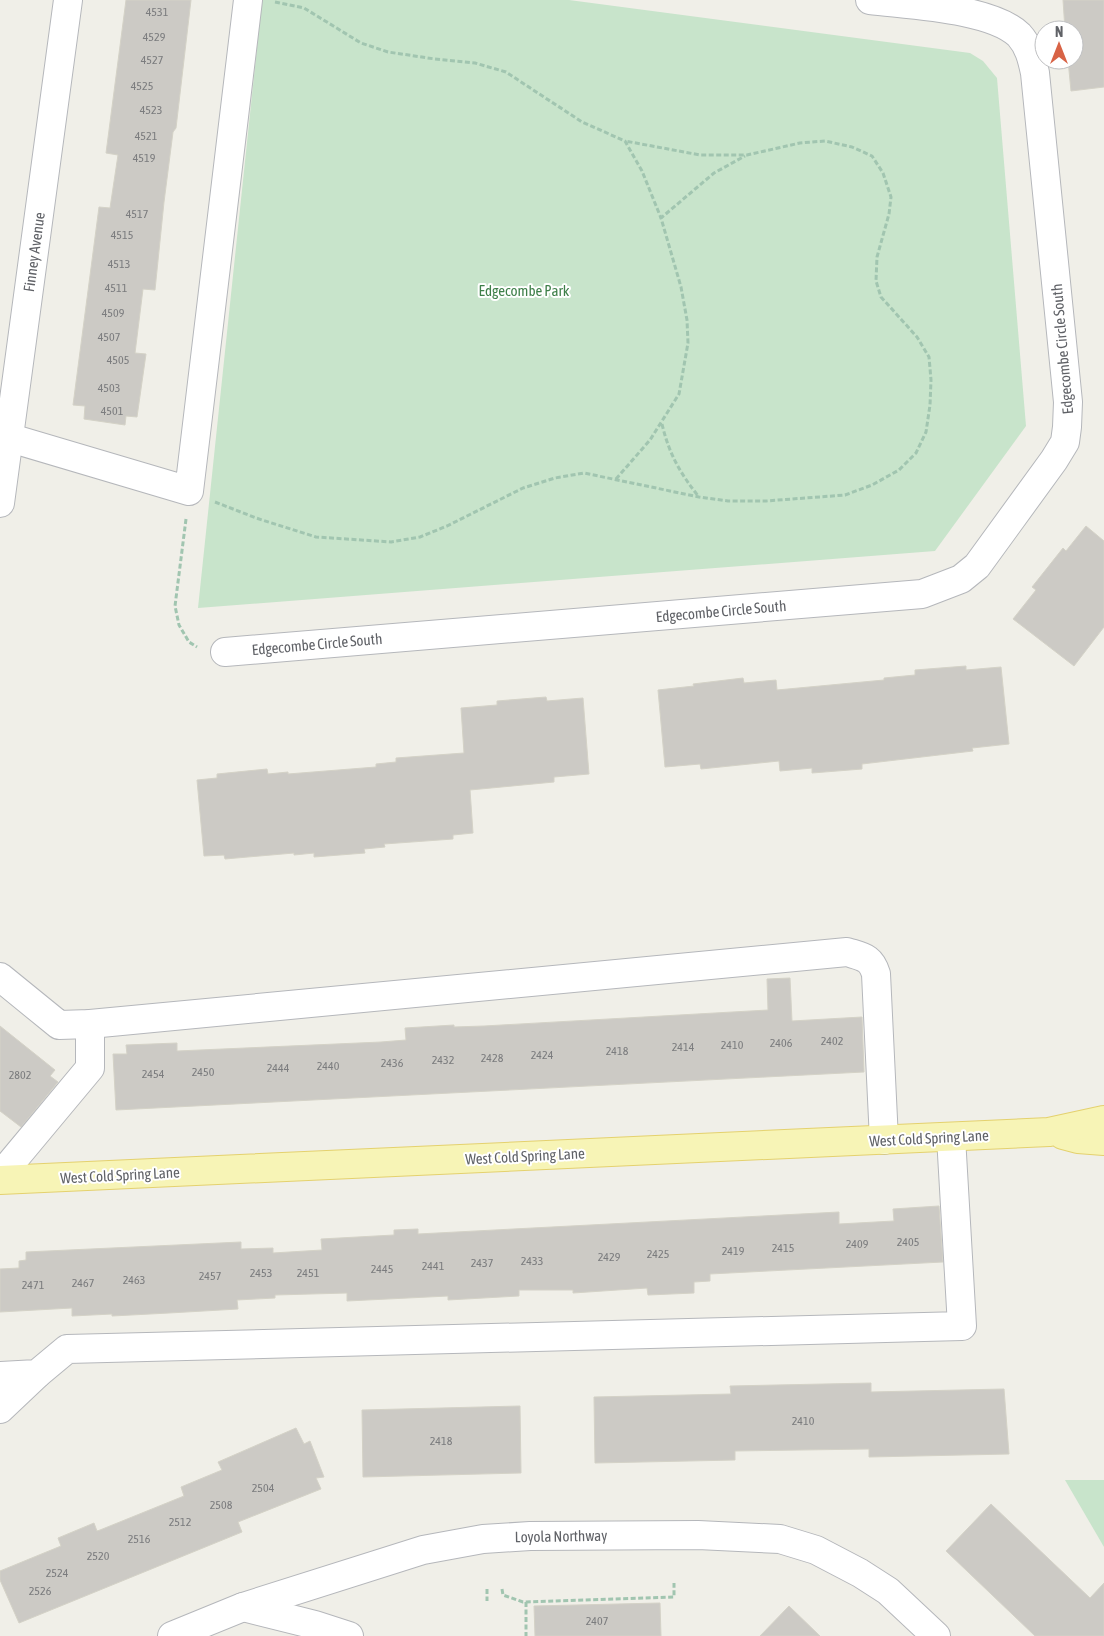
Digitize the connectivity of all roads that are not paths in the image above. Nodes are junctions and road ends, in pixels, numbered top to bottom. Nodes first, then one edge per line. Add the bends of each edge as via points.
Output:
1 (68, 0) edge
2 (257, 0) edge
3 (870, 0) edge
4 (966, 6) edge
5 (4, 437) edge
6 (0, 503) edge
7 (224, 652) road end
8 (0, 977) edge
9 (90, 1024) junction
10 (1104, 1120) edge
11 (1049, 1132) junction
12 (952, 1137) junction
13 (884, 1140) junction
14 (1104, 1141) edge
15 (0, 1176) edge
16 (0, 1180) edge
17 (36, 1374) junction
18 (0, 1376) edge
19 (0, 1409) edge
20 (243, 1607) junction
21 (184, 1634) edge
22 (349, 1636) edge
23 (936, 1636) edge

1 - 5 street, Finney Avenue
2 - 5 street via 189,491
3 - 4 street, Edgecombe Circle South
4 - 7 street, Edgecombe Circle South via 1008,26 1031,52 1036,73 1068,402 1064,442 977,566 961,579 922,594
5 - 6 street, Finney Avenue
8 - 9 street via 58,1025
9 - 13 street via 848,952 873,964 876,974
9 - 15 street via 90,1068
10 - 11 main road, West Cold Spring Lane
11 - 12 main road, West Cold Spring Lane
11 - 14 main road, West Cold Spring Lane
12 - 13 main road, West Cold Spring Lane
12 - 17 street via 962,1326 67,1349
13 - 16 main road, West Cold Spring Lane
17 - 18 street
17 - 19 street
20 - 21 street, Loyola Northway
20 - 22 street
20 - 23 street, Loyola Northway via 423,1550 483,1539 698,1535 780,1539 816,1550 888,1591

